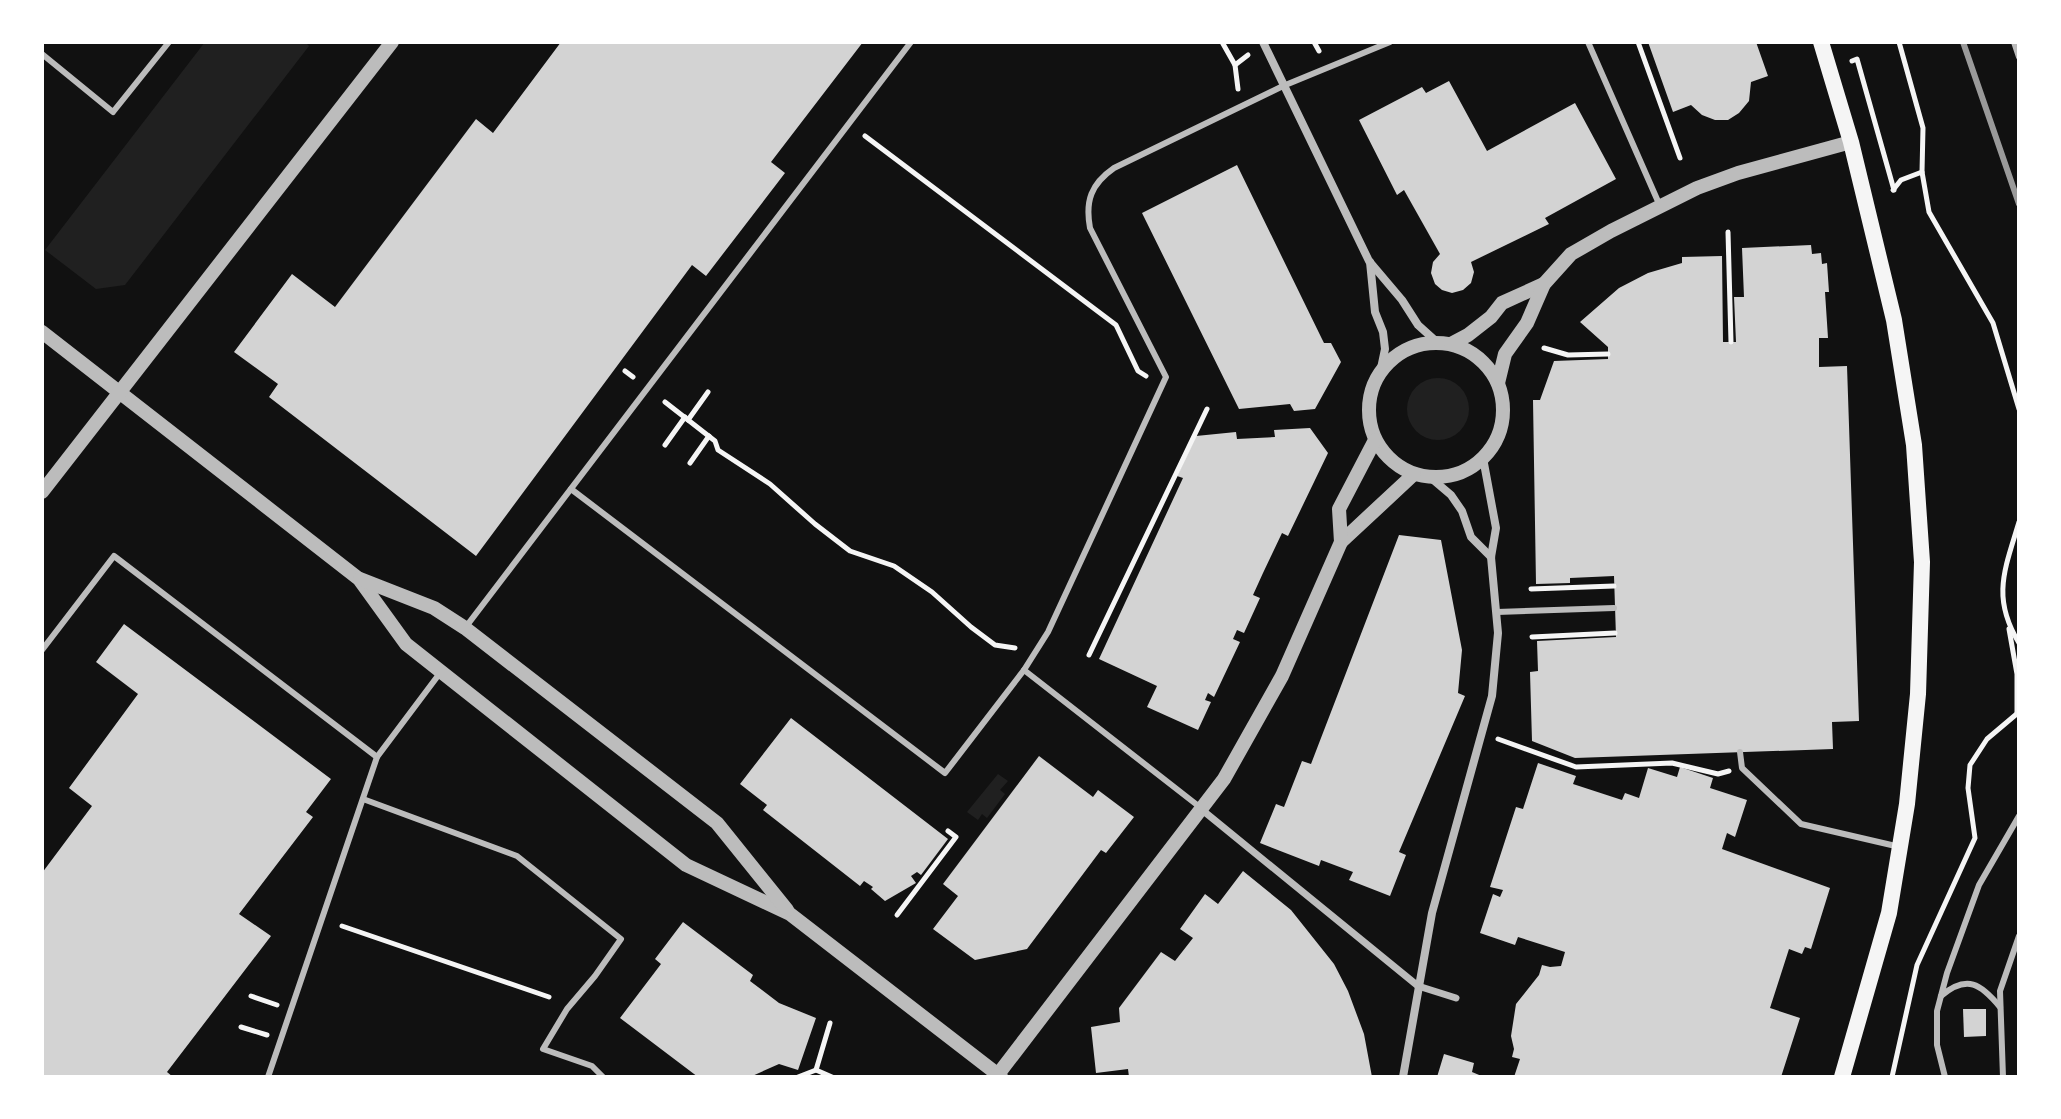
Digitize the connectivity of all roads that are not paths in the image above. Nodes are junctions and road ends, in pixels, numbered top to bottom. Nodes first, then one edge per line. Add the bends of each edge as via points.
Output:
1 (169, 42) edge
2 (392, 42) edge
3 (911, 42) edge
4 (1263, 42) edge
5 (1390, 42) edge
6 (1588, 42) edge
7 (1821, 42) edge
8 (2014, 42) edge
9 (42, 54) edge
10 (2019, 57) edge
11 (1283, 86) junction
12 (1851, 142) junction
13 (1660, 206) junction
14 (1369, 261) junction
15 (1544, 284) junction
16 (42, 332) edge
17 (1445, 344) junction
18 (1380, 373) junction
19 (1498, 383) junction
20 (121, 393) junction
21 (1375, 440) junction
22 (1483, 458) junction
23 (1414, 474) junction
24 (1431, 478) junction
25 (571, 489) junction
26 (42, 492) edge
27 (1341, 542) junction
28 (1491, 557) junction
29 (359, 579) junction
30 (1614, 608) dead end
31 (1497, 612) junction
32 (465, 628) junction
33 (42, 650) edge
34 (1024, 670) junction
35 (440, 673) junction
36 (1740, 752) dead end
37 (377, 757) junction
38 (363, 799) junction
39 (1201, 809) junction
40 (2019, 816) edge
41 (1900, 847) junction
42 (790, 914) junction
43 (2019, 936) edge
44 (1418, 986) junction
45 (1941, 996) junction
46 (1456, 998) dead end
47 (2000, 1007) junction
48 (998, 1076) edge
49 (268, 1077) edge
50 (603, 1077) edge
51 (1403, 1077) edge
52 (1842, 1077) edge
53 (1945, 1077) edge
54 (2003, 1077) edge

1 - 9 lane via 113,112
2 - 20 street
3 - 25 lane
4 - 11 street
5 - 11 lane
6 - 13 lane
7 - 12 main road
8 - 10 lane
11 - 14 street
11 - 34 lane via 1114,168 1090,193 1090,228 1166,377 1048,632
12 - 13 street via 1738,173
12 - 41 main road via 1894,320 1914,445 1922,562 1918,694
13 - 15 street via 1571,254
14 - 17 street via 1418,325
14 - 18 street via 1385,349
15 - 17 street via 1502,303 1479,326
15 - 19 street via 1527,323 1505,354
16 - 20 street
17 - 18 street via 1408,349
17 - 19 street via 1470,352
18 - 21 street via 1368,408
19 - 22 street via 1502,423
20 - 26 street
20 - 29 street
21 - 23 street via 1385,455
21 - 27 street via 1339,509
22 - 24 street via 1468,470
22 - 28 street via 1496,528
23 - 24 street
23 - 27 street
24 - 28 street via 1451,495 1471,537
25 - 32 lane
25 - 34 lane via 945,773
27 - 39 street via 1282,676 1224,779
28 - 31 street
29 - 32 street via 434,608
29 - 35 street via 406,644
30 - 31 lane
31 - 44 street via 1492,696 1432,913
32 - 42 street via 717,823
33 - 37 lane via 114,556
34 - 39 lane
35 - 37 lane
35 - 42 street via 686,865
36 - 41 lane via 1742,768 1801,824
37 - 38 lane
38 - 49 lane
38 - 50 lane via 517,856 621,939 543,1049 592,1066
39 - 44 street
39 - 48 street
40 - 45 lane via 1979,885
41 - 52 main road via 1889,913
42 - 48 street
43 - 47 lane via 2000,991
44 - 46 street
44 - 51 street
45 - 47 lane via 1972,983
45 - 53 lane via 1937,1045
47 - 54 lane

